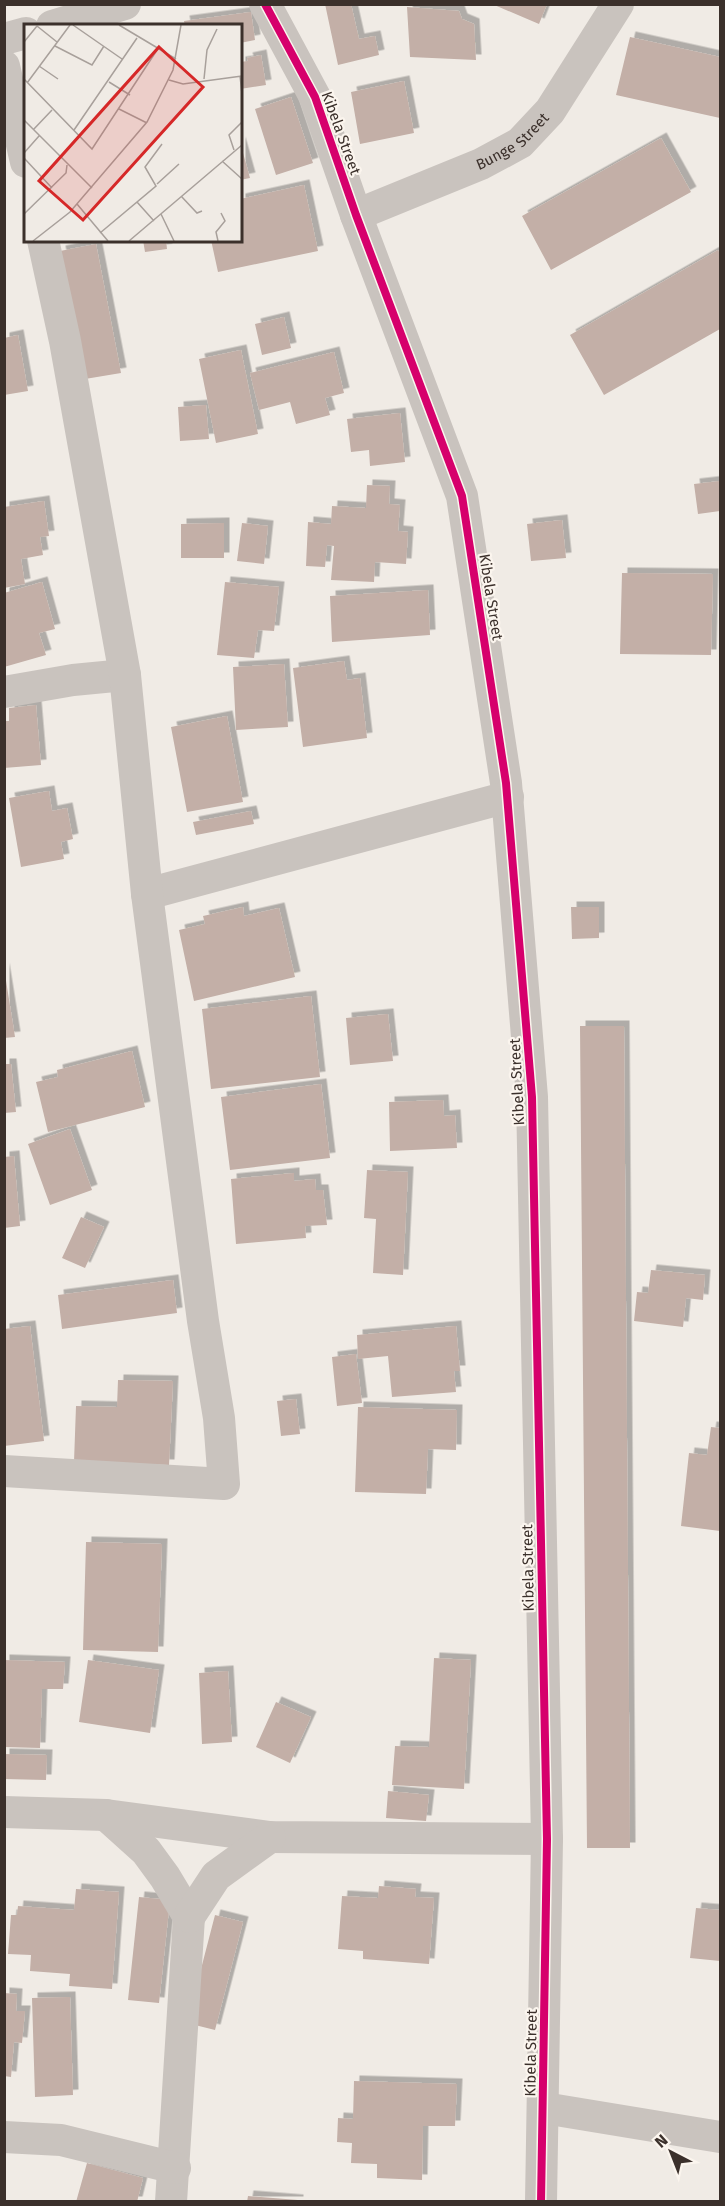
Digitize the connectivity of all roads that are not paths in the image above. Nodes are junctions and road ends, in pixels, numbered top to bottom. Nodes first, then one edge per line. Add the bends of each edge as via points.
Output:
1 (125, 4) edge
2 (265, 4) edge
3 (618, 4) edge
4 (59, 24) edge
5 (24, 34) edge
6 (4, 39) edge
7 (4, 66) edge
8 (24, 153) edge
9 (356, 215) junction
10 (43, 242) edge
11 (125, 675) junction
12 (4, 692) edge
13 (508, 797) junction
14 (147, 894) junction
15 (4, 1471) edge
16 (4, 1812) edge
17 (106, 1815) junction
18 (270, 1837) junction
19 (547, 1839) junction
20 (189, 1917) junction
21 (544, 2108) junction
22 (4, 2137) edge
23 (720, 2137) edge
24 (174, 2168) junction
25 (171, 2202) edge
26 (542, 2202) edge

1 - 4 street
2 - 9 street, Kibela Street via 315,97
3 - 9 street, Bunge Street via 550,111 520,143 481,164
5 - 6 street
7 - 8 street
9 - 13 street, Kibela Street via 462,496
10 - 11 street
11 - 12 street
11 - 14 street
13 - 14 street
13 - 19 street, Kibela Street via 532,1097
14 - 15 street via 219,1418 224,1484
16 - 17 street
17 - 18 street
17 - 20 street via 146,1851
18 - 19 street
18 - 20 street via 216,1876
19 - 21 street, Kibela Street
20 - 24 street
21 - 23 street
21 - 26 street, Kibela Street
22 - 24 street via 61,2140
24 - 25 street

